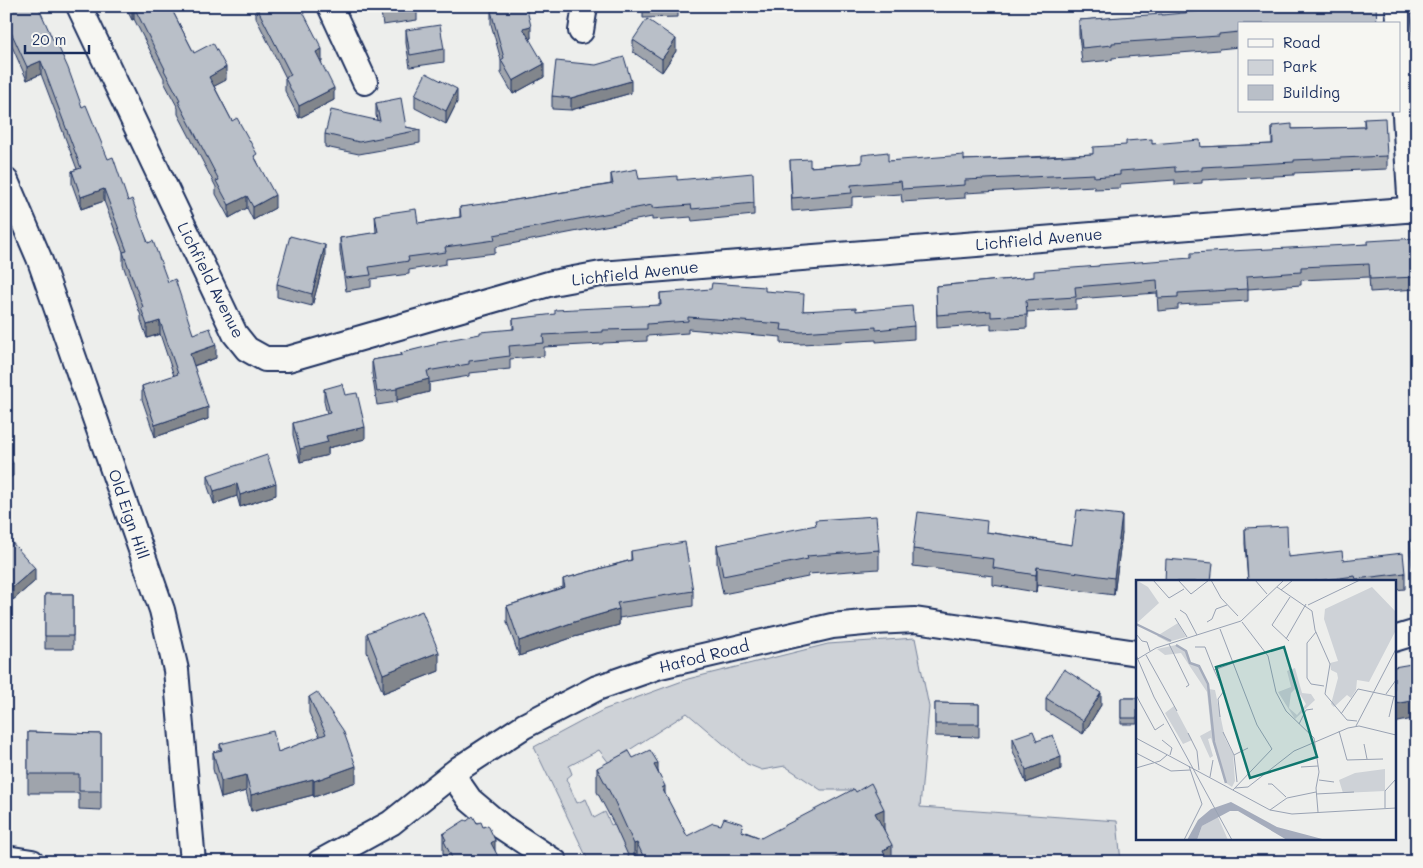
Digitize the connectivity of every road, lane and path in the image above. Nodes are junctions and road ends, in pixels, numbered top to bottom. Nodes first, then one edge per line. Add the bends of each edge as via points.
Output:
1 (79, 6) edge
2 (330, 6) edge
3 (585, 6) edge
4 (1398, 6) edge
5 (1399, 22) edge
6 (581, 31) dead end
7 (1400, 32) edge
8 (365, 82) dead end
9 (6, 181) edge
10 (1414, 210) edge
11 (1417, 632) edge
12 (1396, 638) edge
13 (1136, 653) edge
14 (452, 774) junction
15 (6, 858) edge
16 (32, 862) edge
17 (193, 862) edge
18 (320, 862) edge
19 (555, 862) edge

1 - 10 street, Lichfield Avenue via 234,334 248,349 265,359 288,359 552,283 601,274
2 - 8 street
3 - 6 street
4 - 5 street
7 - 10 street
9 - 17 street, Old Eign Hill via 40,258 162,610 176,670
11 - 12 street
13 - 14 street, Hafod Road via 915,620 832,626 660,666 598,688 524,726
14 - 18 street, Hafod Road via 391,823
14 - 19 street via 470,800 502,827
15 - 16 street

